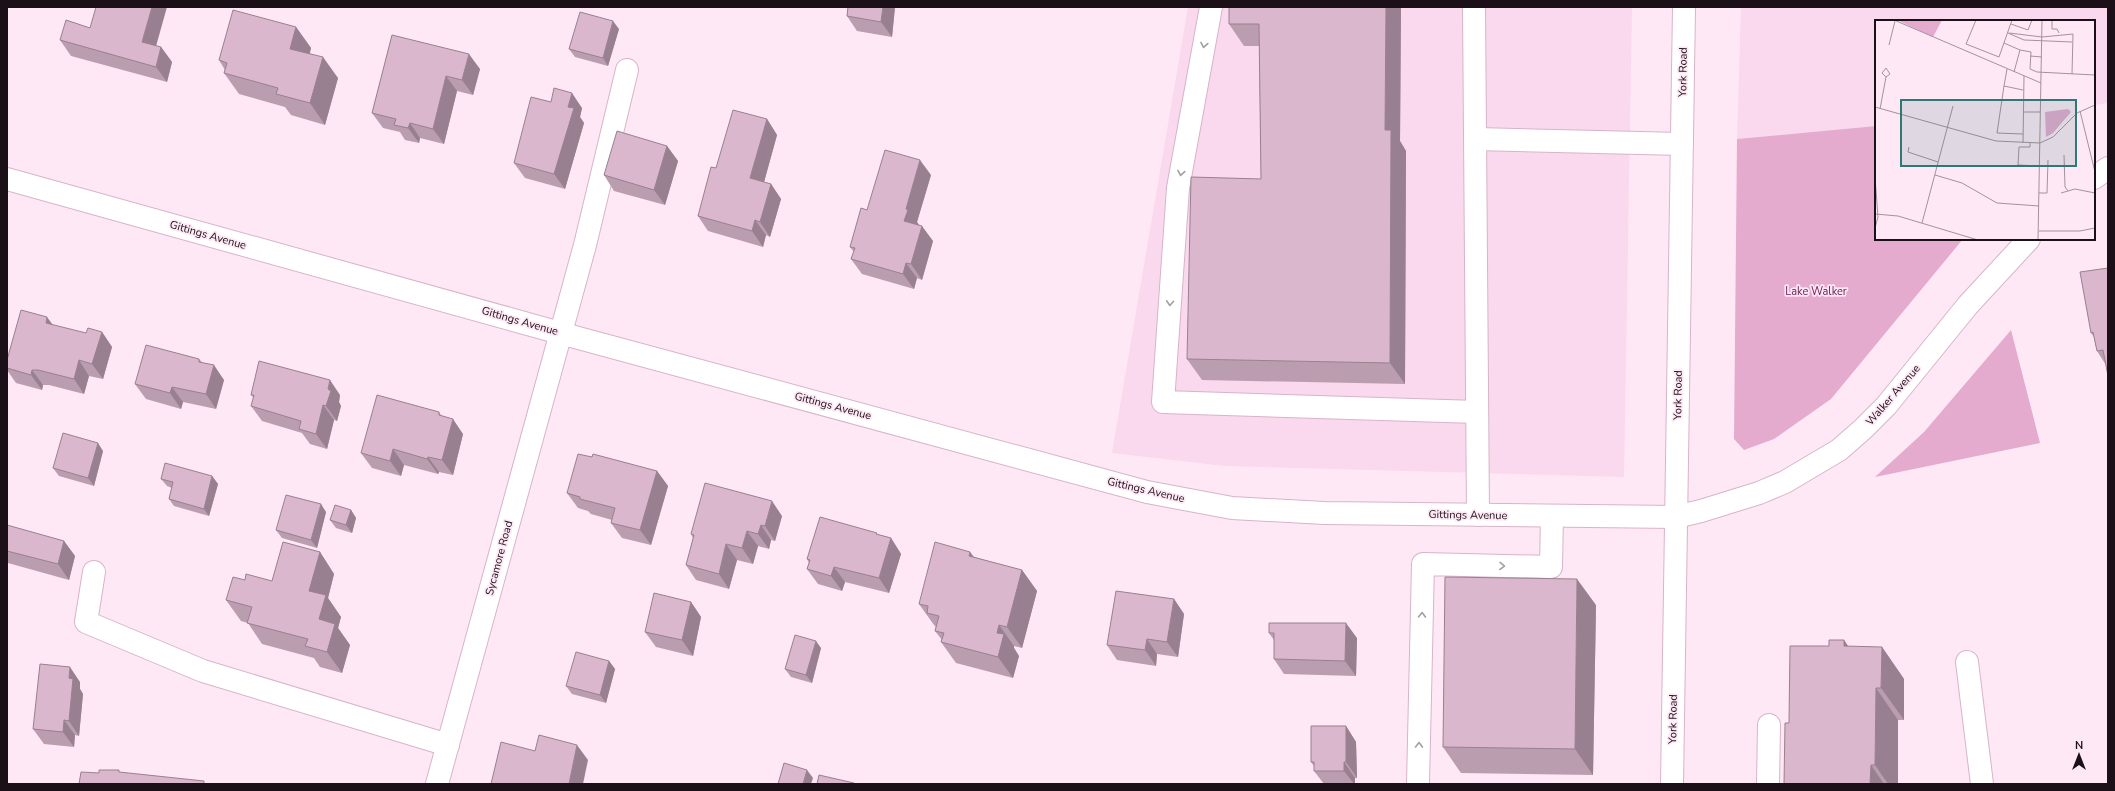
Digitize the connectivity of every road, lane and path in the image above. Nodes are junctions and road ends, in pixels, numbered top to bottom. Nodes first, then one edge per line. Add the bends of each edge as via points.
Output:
1 (1211, 7) edge
2 (1474, 7) edge
3 (1684, 7) edge
4 (627, 70) dead end
5 (1476, 139) junction
6 (1682, 144) junction
7 (2108, 168) edge
8 (2095, 177) edge
9 (7, 179) edge
10 (2028, 240) edge
11 (560, 333) junction
12 (1477, 412) junction
13 (1478, 515) junction
14 (1552, 516) junction
15 (1676, 517) junction
16 (94, 572) dead end
17 (1967, 662) dead end
18 (1769, 724) dead end
19 (448, 745) junction
20 (437, 784) edge
21 (1418, 784) edge
22 (1672, 784) edge
23 (1768, 784) edge
24 (1982, 784) edge

1 -> 12 street via 1178,188 1163,402
2 - 5 street
3 - 6 street, York Road
4 - 11 street, Sycamore Road via 585,245
5 - 6 street
5 - 12 street
6 - 15 street, York Road
7 - 8 street
9 - 11 street, Gittings Avenue
10 - 15 street, Walker Avenue via 1968,305 1886,406 1839,450 1786,482 1765,491
11 - 13 street, Gittings Avenue via 1147,492 1232,508 1324,513
11 - 19 street, Sycamore Road
12 - 13 street
13 - 14 street, Gittings Avenue
14 - 15 street, Gittings Avenue
21 -> 14 street via 1423,564 1551,567
15 - 22 street, York Road
16 - 19 street via 86,622 203,672
17 - 24 street
18 - 23 street
19 - 20 street, Sycamore Road

